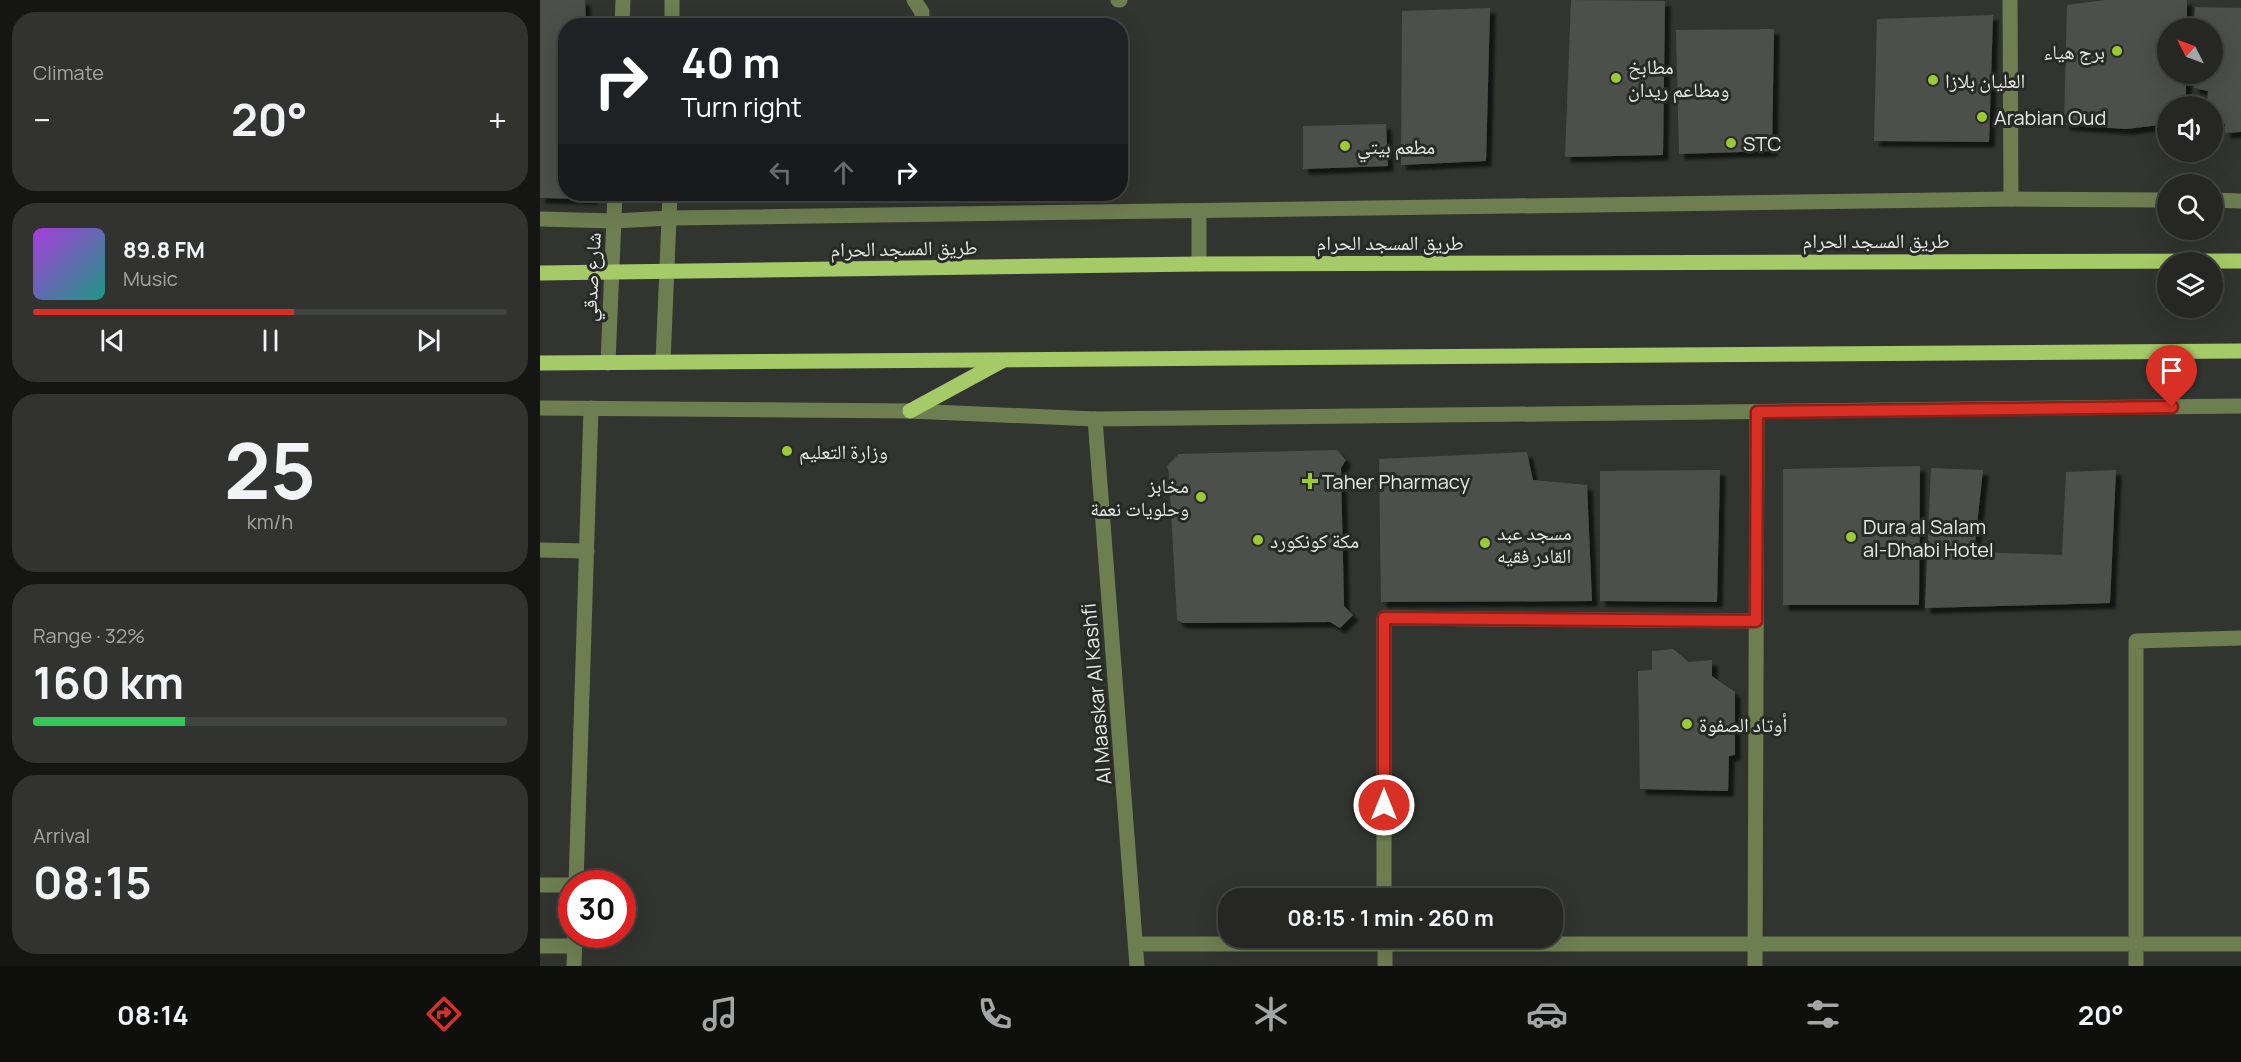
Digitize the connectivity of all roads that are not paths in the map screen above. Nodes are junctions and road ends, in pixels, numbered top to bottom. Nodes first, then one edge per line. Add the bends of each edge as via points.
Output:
1 (623, 0) edge
2 (672, 0) edge
3 (914, 0) edge
4 (2010, 0) edge
5 (622, 18) edge
6 (672, 18) edge
7 (922, 18) edge
8 (2011, 200) junction
9 (2157, 200) edge
10 (2223, 200) edge
11 (615, 201) edge
12 (670, 201) edge
13 (2241, 201) edge
14 (1199, 211) junction
15 (670, 218) junction
16 (540, 219) edge
17 (614, 221) junction
18 (2241, 261) edge
19 (1199, 264) junction
20 (668, 272) junction
21 (540, 273) edge
22 (612, 273) junction
23 (2241, 351) edge
24 (1005, 359) junction
25 (663, 362) junction
26 (540, 363) edge
27 (608, 363) junction
28 (2241, 406) edge
29 (540, 408) edge
30 (591, 408) junction
31 (910, 411) junction
32 (1757, 412) junction
33 (1095, 419) junction
34 (540, 550) edge
35 (587, 551) junction
36 (1756, 621) junction
37 (2241, 638) edge
38 (576, 870) edge
39 (540, 885) edge
40 (558, 885) edge
41 (1384, 888) edge
42 (1563, 942) edge
43 (558, 943) edge
44 (1218, 943) edge
45 (1136, 944) junction
46 (1755, 944) junction
47 (2136, 944) junction
48 (2241, 944) edge
49 (540, 946) edge
50 (574, 948) edge
51 (1384, 948) edge
52 (574, 966) edge
53 (1137, 966) edge
54 (1384, 966) edge
55 (1755, 966) edge
56 (2136, 966) edge

1 - 5 street
2 - 6 street
3 - 7 street
4 - 8 street
8 - 9 street
8 - 14 street
10 - 13 street
11 - 17 street, شارع صدقي
12 - 15 street
14 - 15 street
14 - 19 street
15 - 17 street
15 - 20 street
16 - 17 street
17 - 22 street, شارع صدقي
18 - 19 main road, طريق المسجد الحرام
19 - 20 main road, طريق المسجد الحرام
20 - 22 main road, طريق المسجد الحرام
20 - 25 street
21 - 22 main road, طريق المسجد الحرام
22 - 27 street, شارع صدقي
23 - 24 main road
24 - 25 main road
24 - 31 main road
25 - 27 main road
26 - 27 main road
28 - 32 street
29 - 30 street
30 - 31 street
30 - 35 street
31 - 33 street
32 - 33 street
32 - 36 street
33 - 45 street, Al Maaskar Al Kashfi
34 - 35 street
35 - 38 street
36 - 41 street via 1384,618
36 - 46 street
37 - 47 street via 2136,641
39 - 40 street
42 - 46 street
43 - 49 street
44 - 45 street
45 - 53 street, Al Maaskar Al Kashfi
46 - 47 street
46 - 55 street
47 - 48 street
47 - 56 street
50 - 52 street
51 - 54 street

